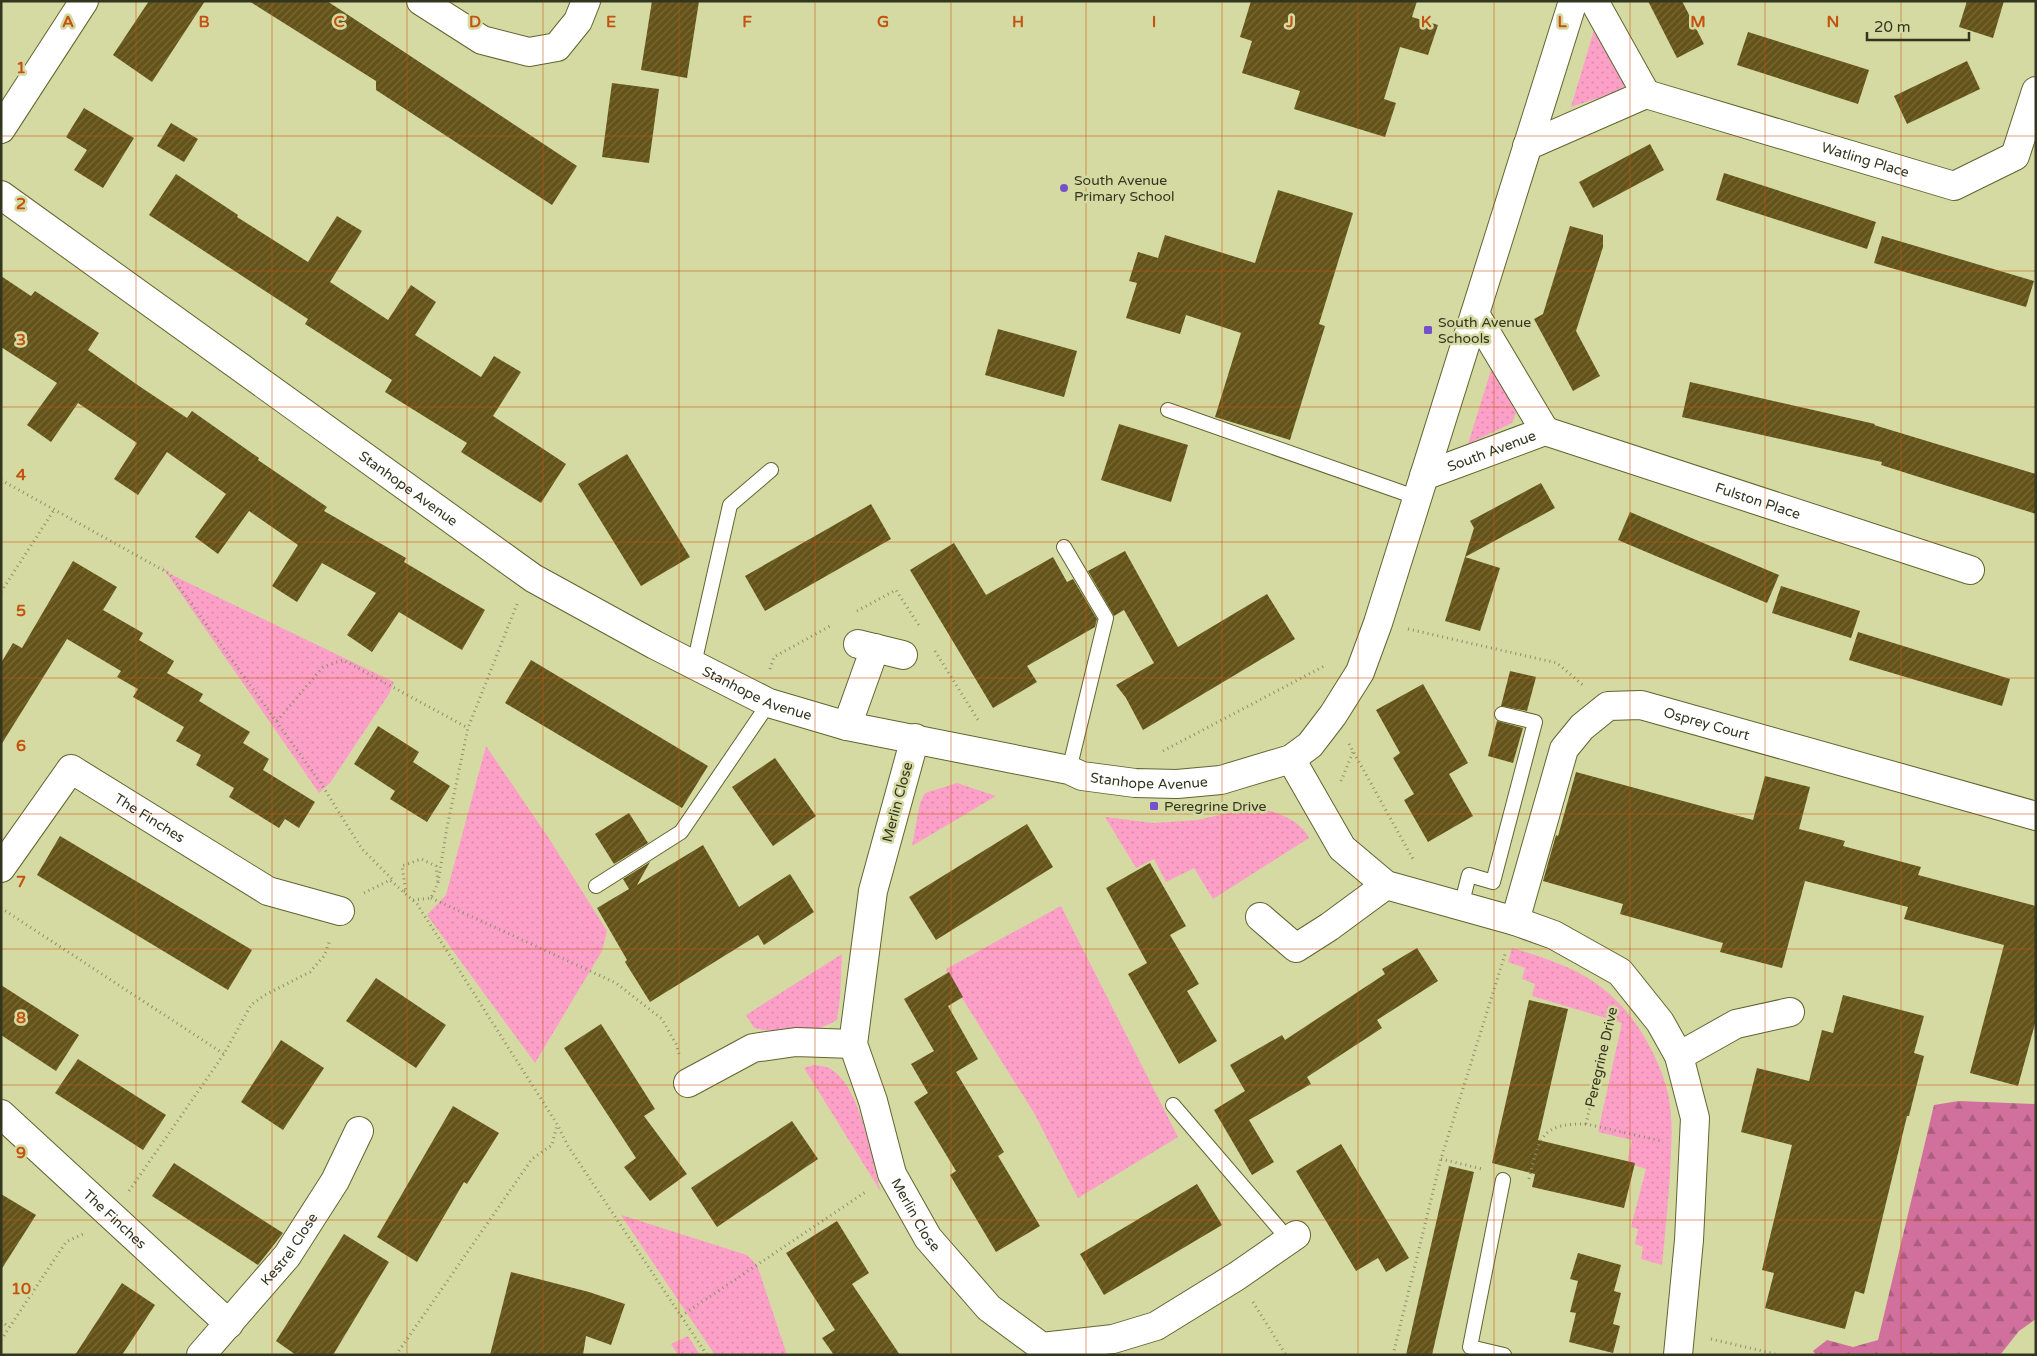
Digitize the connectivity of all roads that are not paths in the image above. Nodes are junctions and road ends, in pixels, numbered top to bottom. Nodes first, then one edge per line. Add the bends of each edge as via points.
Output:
1 (84, 1) edge
2 (420, 1) edge
3 (586, 1) edge
4 (1572, 1) edge
5 (1594, 1) edge
6 (2036, 91) edge
7 (1646, 94) junction
8 (1, 129) edge
9 (1527, 146) junction
10 (1, 194) edge
11 (1475, 314) junction
12 (1168, 410) dead end
13 (1545, 431) junction
14 (771, 470) dead end
15 (1421, 487) junction
16 (1064, 547) dead end
17 (1970, 570) dead end
18 (1378, 623) joint
19 (903, 655) dead end
20 (694, 664) junction
21 (769, 703) junction
22 (1502, 714) dead end
23 (847, 726) junction
24 (915, 738) junction
25 (1291, 759) junction
26 (1069, 770) junction
27 (2036, 816) edge
28 (1, 868) edge
29 (596, 886) dead end
30 (1398, 888) junction
31 (1461, 906) junction
32 (340, 911) road end
33 (1260, 917) dead end
34 (1515, 921) junction
35 (1790, 1012) dead end
36 (853, 1044) junction
37 (1679, 1056) junction
38 (688, 1083) road end
39 (1173, 1105) dead end
40 (1, 1114) edge
41 (359, 1132) dead end
42 (1504, 1180) road end
43 (1292, 1237) joint
44 (229, 1324) junction
45 (1679, 1343) edge
46 (1040, 1351) edge
47 (201, 1355) edge
48 (1504, 1355) edge

1 - 8 street
2 - 3 street via 482,40 529,52 557,47 578,21
4 - 9 street, South Avenue
5 - 7 street
6 - 7 street, Watling Place via 2015,156 1954,186
7 - 9 street
9 - 11 street, South Avenue
10 - 20 street, Stanhope Avenue via 533,578
11 - 13 street, South Avenue
11 - 15 street, South Avenue
12 - 15 lane
13 - 15 street, South Avenue
13 - 17 street, Fulston Place
14 - 20 lane via 730,505
15 - 18 street, South Avenue
16 - 26 lane via 1106,618
18 - 25 street, Stanhope Avenue via 1360,672 1333,716 1310,744
19 - 23 street via 866,646
20 - 21 street, Stanhope Avenue
21 - 23 street, Stanhope Avenue
21 - 29 lane via 681,832
22 - 31 lane via 1535,722 1493,882 1469,875
23 - 24 street, Stanhope Avenue
24 - 26 street, Stanhope Avenue
24 - 36 street, Merlin Close via 873,891
25 - 26 street, Stanhope Avenue via 1221,780 1177,784 1135,783 1082,776
25 - 30 street via 1342,848
27 - 34 street, Osprey Court via 1641,705 1608,706 1564,748
28 - 32 street, The Finches via 71,769 268,891
30 - 31 street
30 - 33 street via 1296,948
31 - 34 street
34 - 37 street via 1554,935 1620,972 1660,1022
35 - 37 street via 1736,1024
36 - 38 street via 796,1042 754,1048
36 - 46 street, Merlin Close via 873,1101 892,1174 928,1238 990,1308
37 - 45 street via 1694,1118 1689,1240
39 - 43 lane
40 - 44 street, The Finches
41 - 44 street, Kestrel Close via 335,1181 287,1256
42 - 48 lane via 1470,1347
43 - 46 street, Merlin Close via 1237,1276 1156,1326 1113,1339
44 - 47 street, Kestrel Close

